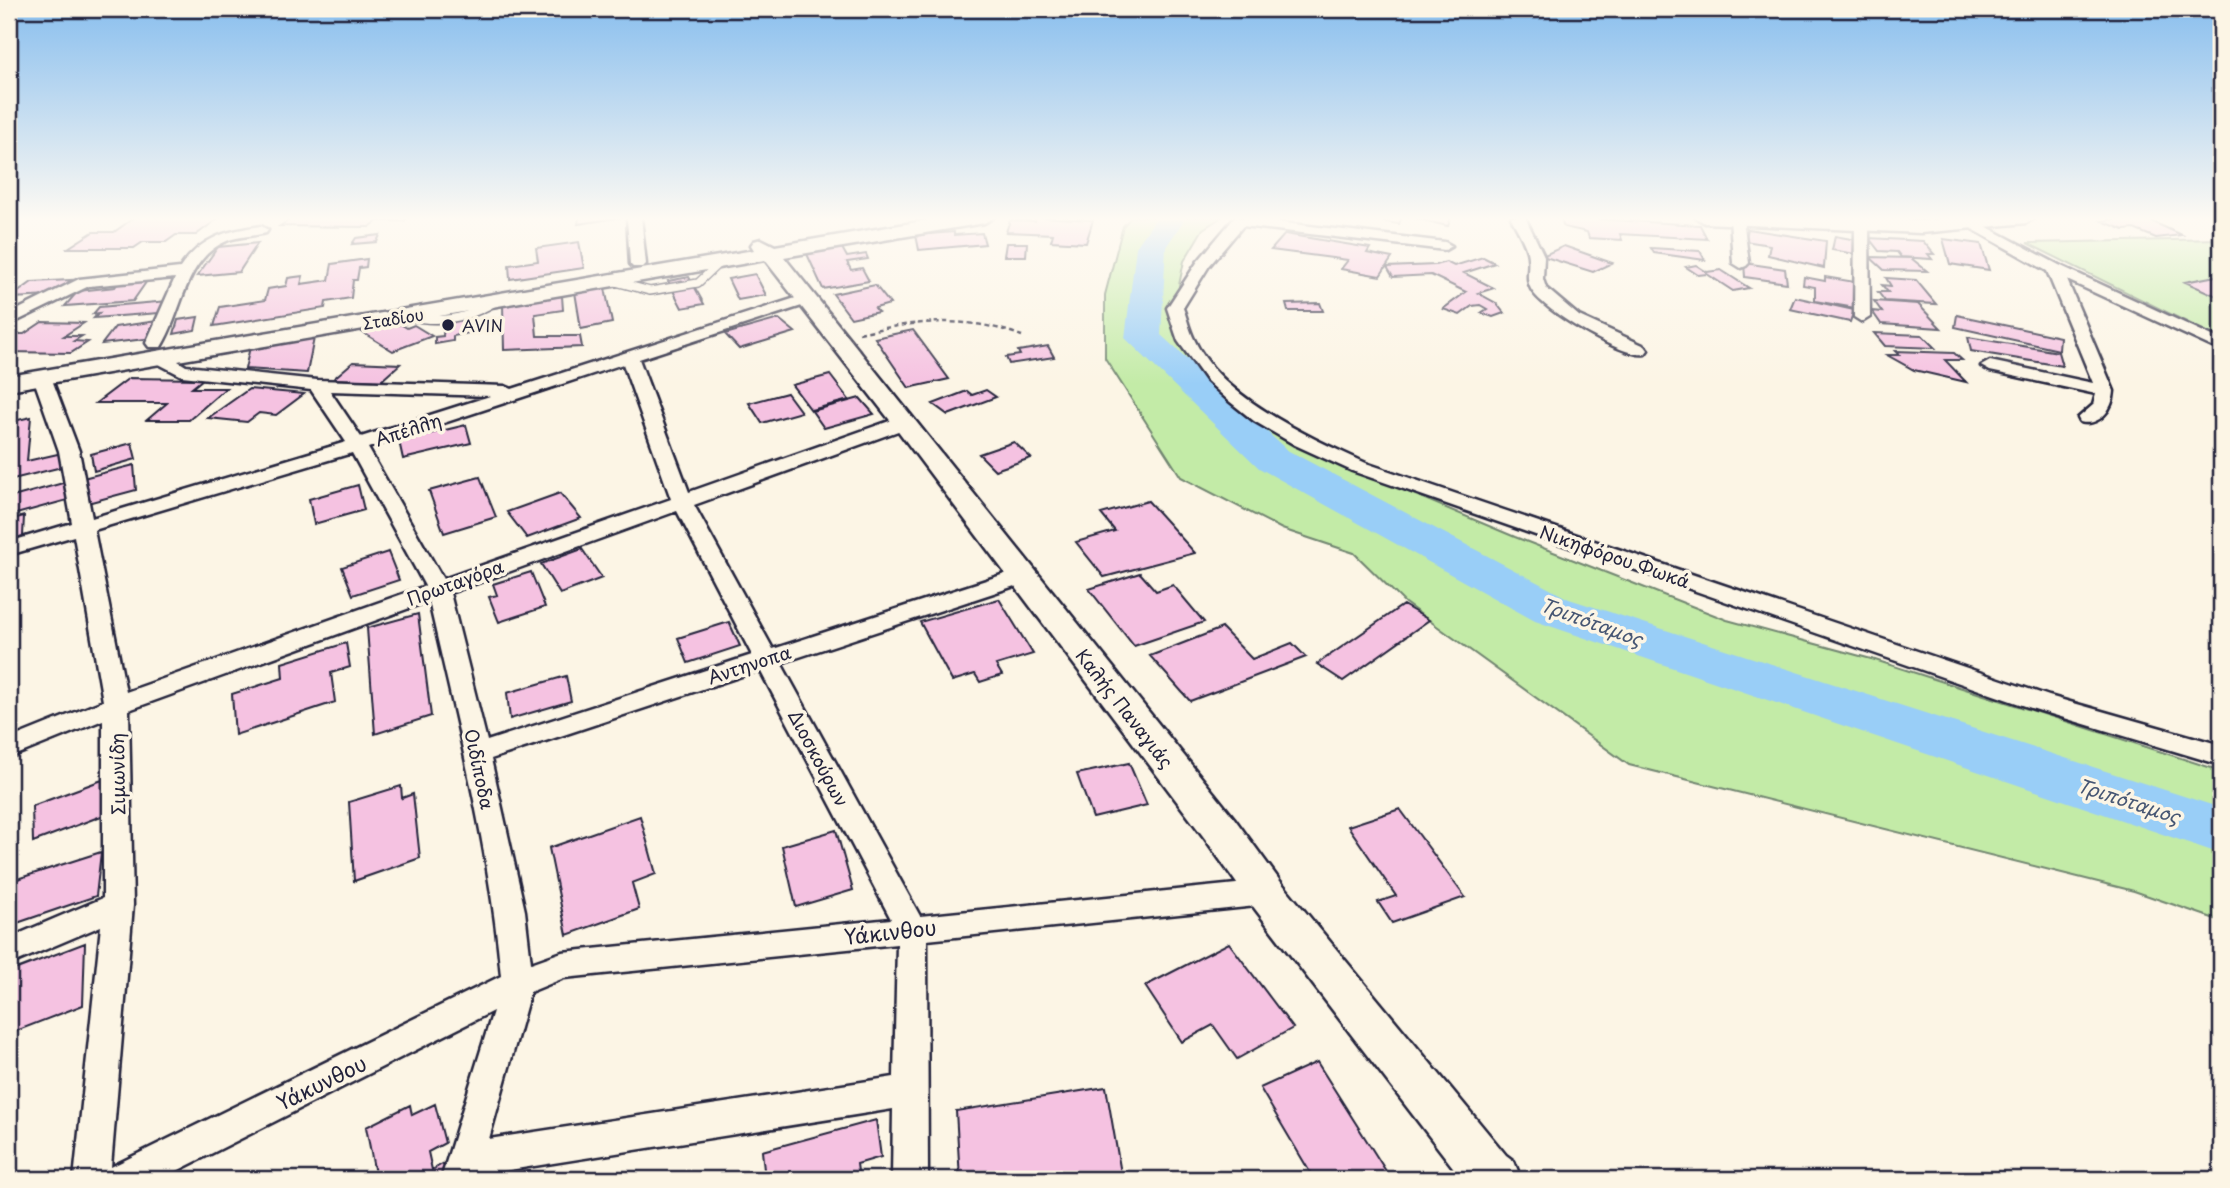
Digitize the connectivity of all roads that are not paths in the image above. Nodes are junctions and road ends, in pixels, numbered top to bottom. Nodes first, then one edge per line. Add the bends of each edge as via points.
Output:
1 (180, 272) edge
2 (184, 272) edge
3 (591, 272) edge
4 (668, 272) edge
5 (784, 272) edge
6 (1198, 272) edge
7 (1535, 272) edge
8 (1862, 272) edge
9 (2056, 272) edge
10 (2064, 272) edge
11 (805, 300) junction
12 (1862, 317) dead end
13 (9, 320) edge
14 (2221, 346) edge
15 (1639, 349) dead end
16 (157, 350) junction
17 (629, 356) junction
18 (1990, 366) dead end
19 (9, 370) edge
20 (42, 377) junction
21 (9, 383) edge
22 (317, 385) junction
23 (526, 391) junction
24 (2105, 391) junction
25 (2087, 418) dead end
26 (905, 422) junction
27 (357, 445) junction
28 (681, 502) junction
29 (82, 527) junction
30 (9, 549) edge
31 (1022, 576) junction
32 (437, 588) junction
33 (765, 659) junction
34 (116, 705) junction
35 (9, 749) edge
36 (477, 754) junction
37 (2221, 755) edge
38 (1266, 893) junction
39 (118, 905) junction
40 (912, 929) junction
41 (9, 953) edge
42 (517, 983) junction
43 (912, 1090) junction
44 (461, 1169) edge
45 (1492, 1177) edge
46 (92, 1179) edge
47 (124, 1179) edge
48 (910, 1179) edge

1 - 13 street via 85,282
2 - 16 street
3 - 16 main road, Σταδίου
4 - 16 main road, Σταδίου via 407,316
5 - 11 main road, Καλής Παναγιάς
6 - 37 street, Νικηφόρου Φωκά via 1175,309 1186,341 1212,376 1261,417 1301,441 1370,471 1821,629 2040,702
7 - 15 street via 1539,290 1573,319
8 - 12 street
9 - 24 street
10 - 14 street
11 - 17 street, Απέλλη
11 - 26 main road, Καλής Παναγιάς
16 - 19 main road, Σταδίου
16 - 20 main road, Σταδίου
16 - 22 street via 182,371
17 - 23 street, Απέλλη
17 - 28 street, Διοσκούρων
18 - 24 street
19 - 20 main road
20 - 21 main road, Σταδίου
20 - 29 street, Σιμωνίδη via 69,451
22 - 23 street
22 - 27 street, Οιδίποδα
23 - 27 street, Απέλλη
24 - 25 street via 2099,412
26 - 28 street, Πρωταγόρα
26 - 31 main road, Καλής Παναγιάς
27 - 29 street, Απέλλη
27 - 32 street, Οιδίποδα
28 - 32 street, Πρωταγόρα
28 - 33 street, Διοσκούρων
29 - 30 street, Απέλλη
29 - 34 street, Σιμωνίδη
31 - 33 street, Αντηνοπα
31 - 38 main road, Καλής Παναγιάς
32 - 34 street, Πρωταγόρα
32 - 36 street, Οιδίποδα
33 - 36 street, Αντηνοπα
33 - 40 street, Διοσκούρων
34 - 35 street, Πρωταγόρα
34 - 39 street, Σιμωνίδη
36 - 42 street, Οιδίποδα via 510,911
38 - 40 street, Υάκινθου
38 - 45 main road, Καλής Παναγιάς
39 - 41 street
39 - 46 street, Σιμωνίδη
40 - 42 street, Υάκινθου via 562,965
40 - 43 street, Διοσκούρων
42 - 44 street, Οιδίποδα
42 - 47 street, Υάκυνθου
43 - 44 street
43 - 48 street, Διοσκούρων

